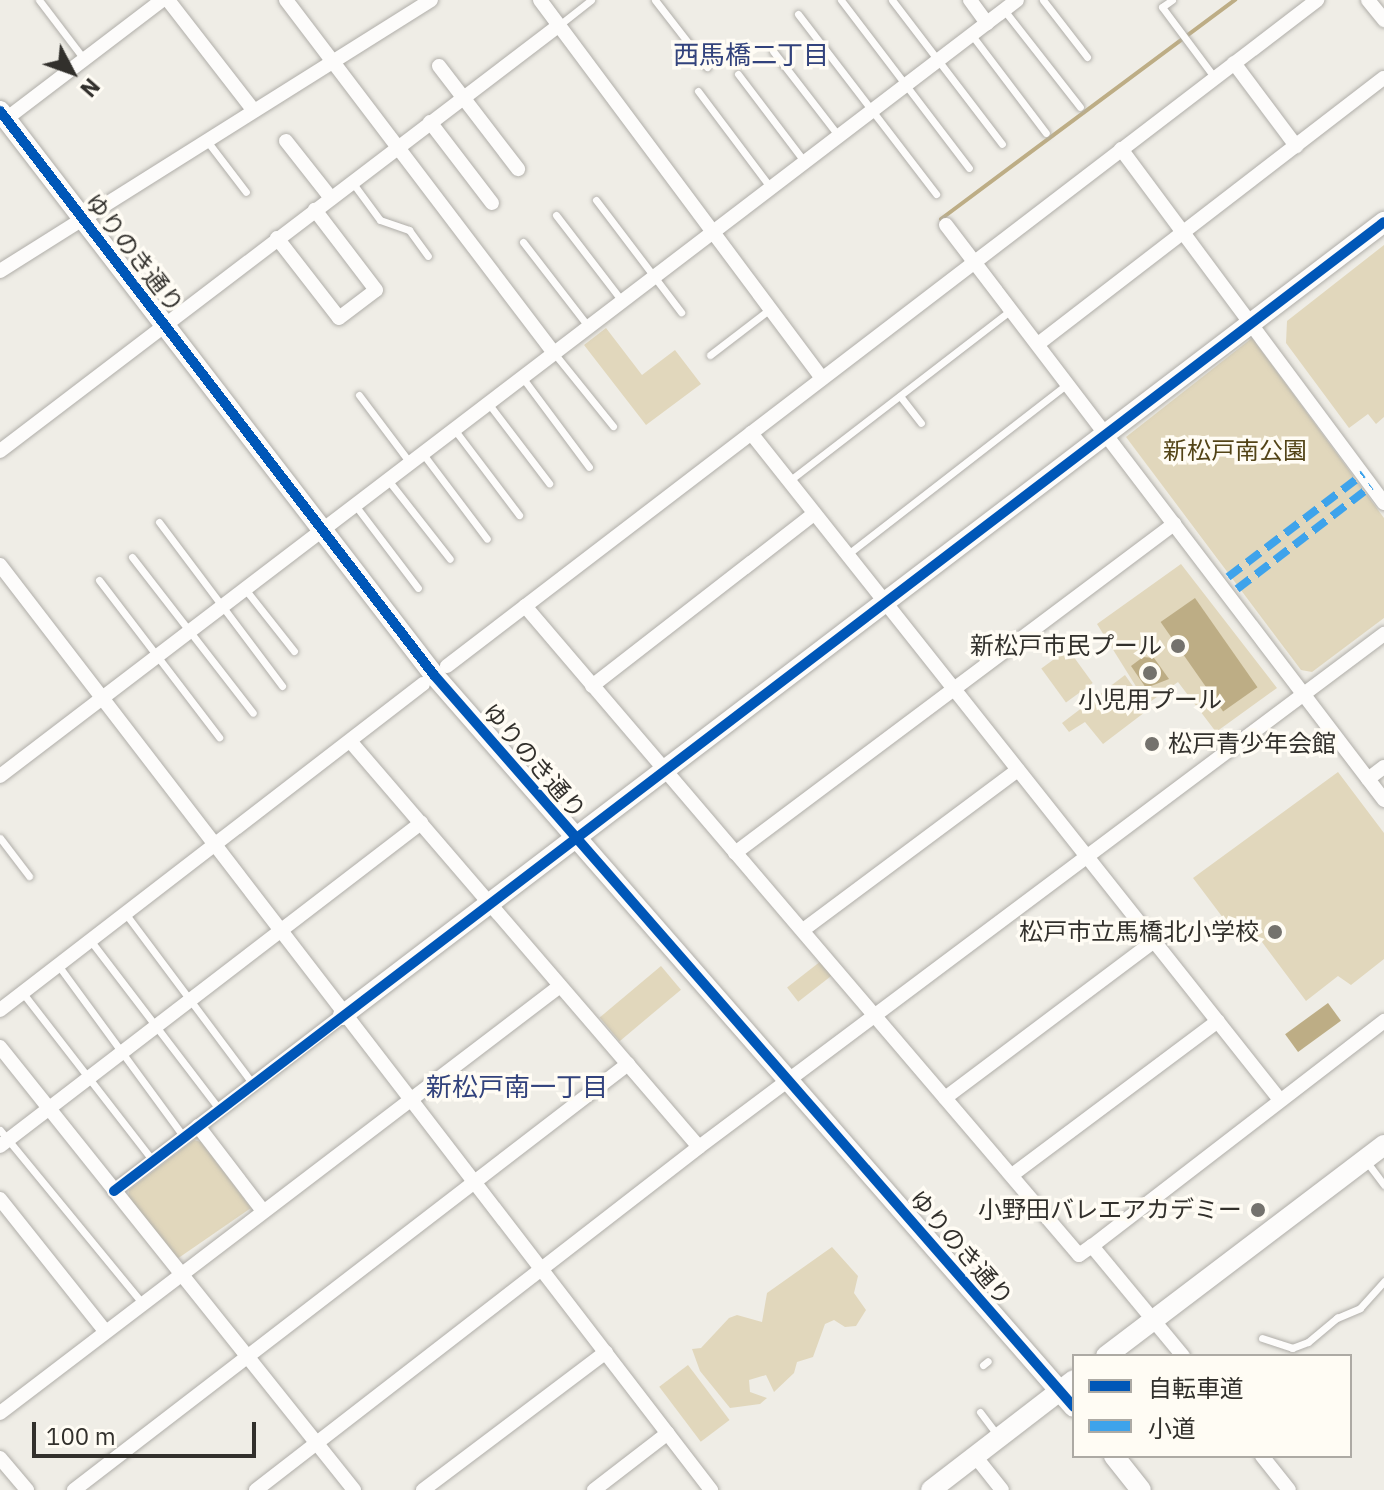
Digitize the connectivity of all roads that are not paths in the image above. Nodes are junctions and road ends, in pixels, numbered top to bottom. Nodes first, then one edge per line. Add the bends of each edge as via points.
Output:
1 (39, 0) edge
2 (165, 0) edge
3 (286, 0) edge
4 (540, 0) edge
5 (591, 0) edge
6 (655, 0) edge
7 (841, 0) edge
8 (892, 0) edge
9 (970, 0) edge
10 (1017, 0) edge
11 (1043, 0) edge
12 (1172, 0) edge
13 (1317, 0) edge
14 (1368, 0) edge
15 (423, 2) edge
16 (1004, 10) junction
17 (798, 14) dead end
18 (1384, 20) edge
19 (987, 23) junction
20 (558, 26) junction
21 (971, 34) junction
22 (773, 51) dead end
23 (1087, 57) dead end
24 (84, 59) junction
25 (937, 60) junction
26 (333, 61) junction
27 (1234, 63) junction
28 (439, 66) dead end
29 (707, 67) dead end
30 (738, 74) dead end
31 (1215, 78) junction
32 (1384, 78) edge
33 (905, 85) junction
34 (698, 91) dead end
35 (463, 97) junction
36 (1080, 107) dead end
37 (871, 110) junction
38 (254, 111) junction
39 (2, 118) edge
40 (430, 122) junction
41 (1046, 133) dead end
42 (838, 135) junction
43 (207, 141) junction
44 (286, 141) dead end
45 (1002, 144) dead end
46 (1296, 146) junction
47 (397, 147) junction
48 (1121, 149) junction
49 (804, 161) junction
50 (969, 168) dead end
51 (518, 169) dead end
52 (352, 182) junction
53 (770, 187) junction
54 (246, 192) dead end
55 (936, 194) dead end
56 (331, 198) junction
57 (596, 200) dead end
58 (492, 203) dead end
59 (315, 210) junction
60 (556, 215) dead end
61 (84, 219) junction
62 (1384, 222) edge
63 (946, 225) dead end
64 (712, 231) junction
65 (1182, 232) junction
66 (277, 238) junction
67 (523, 242) dead end
68 (428, 256) dead end
69 (975, 262) junction
70 (0, 271) edge
71 (654, 276) junction
72 (622, 301) junction
73 (770, 309) junction
74 (681, 312) dead end
75 (1006, 314) dead end
76 (1251, 323) junction
77 (165, 324) junction
78 (588, 326) junction
79 (1038, 344) junction
80 (554, 353) junction
81 (710, 355) dead end
82 (522, 377) junction
83 (822, 378) junction
84 (1067, 384) junction
85 (359, 395) dead end
86 (900, 396) junction
87 (488, 403) junction
88 (921, 423) dead end
89 (613, 426) dead end
90 (454, 429) junction
91 (751, 433) junction
92 (1106, 434) junction
93 (0, 451) edge
94 (416, 458) junction
95 (589, 467) dead end
96 (388, 480) junction
97 (789, 481) junction
98 (549, 483) dead end
99 (1384, 503) edge
100 (355, 505) junction
101 (814, 514) junction
102 (519, 515) dead end
103 (159, 522) dead end
104 (1174, 524) junction
105 (321, 531) junction
106 (487, 539) dead end
107 (847, 554) junction
108 (132, 557) dead end
109 (450, 559) dead end
110 (0, 565) edge
111 (99, 580) dead end
112 (418, 588) dead end
113 (245, 589) junction
114 (886, 603) junction
115 (224, 605) junction
116 (525, 606) junction
117 (189, 631) junction
118 (1384, 634) edge
119 (294, 651) dead end
120 (157, 656) junction
121 (447, 666) dead end
122 (423, 684) dead end
123 (282, 686) dead end
124 (592, 686) junction
125 (953, 689) junction
126 (1303, 695) junction
127 (101, 698) junction
128 (253, 713) dead end
129 (219, 737) dead end
130 (350, 741) junction
131 (1384, 767) edge
132 (1018, 770) junction
133 (665, 771) junction
134 (0, 776) edge
135 (1368, 779) junction
136 (1384, 800) edge
137 (421, 823) junction
138 (0, 838) edge
139 (576, 840) junction
140 (212, 846) junction
141 (735, 853) junction
142 (1087, 857) junction
143 (29, 876) dead end
144 (490, 904) junction
145 (125, 913) junction
146 (803, 930) junction
147 (279, 932) junction
148 (90, 940) junction
149 (1154, 941) junction
150 (58, 965) junction
151 (560, 986) junction
152 (22, 992) junction
153 (191, 1000) junction
154 (0, 1010) edge
155 (343, 1015) junction
156 (875, 1016) junction
157 (1218, 1021) junction
158 (1384, 1021) edge
159 (156, 1027) junction
160 (0, 1047) edge
161 (122, 1053) junction
162 (628, 1064) junction
163 (88, 1078) junction
164 (788, 1081) junction
165 (253, 1084) junction
166 (945, 1098) junction
167 (411, 1099) junction
168 (1280, 1100) junction
169 (49, 1108) junction
170 (220, 1110) junction
171 (198, 1126) junction
172 (184, 1137) junction
173 (3, 1138) edge
174 (1384, 1145) edge
175 (699, 1147) junction
176 (1365, 1159) junction
177 (153, 1161) junction
178 (1012, 1175) junction
179 (475, 1181) junction
180 (1384, 1185) edge
181 (114, 1191) junction
182 (0, 1199) edge
183 (263, 1211) junction
184 (1092, 1246) junction
185 (543, 1268) junction
186 (180, 1274) junction
187 (1384, 1281) edge
188 (142, 1303) junction
189 (1154, 1320) junction
190 (105, 1331) junction
191 (1262, 1338) dead end
192 (606, 1352) junction
193 (1109, 1354) edge
194 (1181, 1354) edge
195 (246, 1358) junction
196 (1067, 1386) edge
197 (980, 1412) dead end
198 (0, 1413) edge
199 (668, 1433) junction
200 (999, 1438) junction
201 (315, 1444) junction
202 (975, 1456) junction
203 (0, 1458) edge
204 (1116, 1458) edge
205 (1264, 1458) edge
206 (27, 1490) edge
207 (74, 1490) edge
208 (256, 1490) edge
209 (354, 1490) edge
210 (423, 1490) edge
211 (594, 1490) edge
212 (711, 1490) edge
213 (931, 1490) edge
214 (1002, 1490) edge
215 (1141, 1490) edge
216 (1289, 1490) edge

1 - 24 lane
2 - 24 street
2 - 38 street
3 - 26 street
4 - 20 street
5 - 20 lane
6 - 29 lane
7 - 33 lane
8 - 25 lane
9 - 19 street
10 - 16 street
11 - 23 lane
12 - 31 lane via 1162,7
13 - 27 street
14 - 18 street
15 - 26 street
16 - 19 street
16 - 36 lane
17 - 37 lane
19 - 21 street
20 - 35 street
20 - 64 street
21 - 25 street
21 - 41 lane
22 - 42 lane
24 - 39 street
25 - 33 street
25 - 45 lane
26 - 38 street
26 - 47 street
27 - 31 street
27 - 46 street
28 - 35 street
30 - 49 lane
31 - 48 street
32 - 46 street
33 - 37 street
33 - 50 lane
34 - 53 lane
35 - 40 street
35 - 51 street
37 - 42 street
37 - 55 lane
38 - 43 street
39 - 61 street, ゆりのき通り
40 - 47 street
40 - 58 street
42 - 49 street
43 - 54 lane
43 - 61 street
44 - 56 street
46 - 65 street
47 - 52 street
47 - 80 street
48 - 65 street
48 - 69 street
49 - 53 street
52 - 56 street
52 - 68 lane via 380,220 409,230
53 - 64 street
56 - 59 street
57 - 71 lane
59 - 66 street
59 - 66 street via 376,290 339,318
60 - 72 lane
61 - 70 street
61 - 77 street, ゆりのき通り
62 - 76 street
63 - 69 street
64 - 71 street
64 - 73 street
65 - 76 street
65 - 79 street
66 - 77 street
67 - 78 lane
69 - 79 street
69 - 83 street
71 - 72 street
71 - 74 lane
72 - 78 street
73 - 81 lane
73 - 83 street
75 - 86 lane
76 - 92 street
76 - 99 street
77 - 93 street
77 - 105 street, ゆりのき通り
78 - 80 street
79 - 84 street
80 - 82 street
80 - 89 lane
82 - 87 street
82 - 95 lane
83 - 91 street
84 - 92 street
84 - 107 lane
85 - 94 lane
86 - 88 lane
86 - 97 lane
87 - 90 street
87 - 98 lane
90 - 94 street
90 - 102 lane
91 - 97 street
91 - 116 street
92 - 104 street
92 - 114 street
94 - 96 street
94 - 106 lane
96 - 100 street
96 - 109 lane
97 - 101 street
100 - 105 street
100 - 112 lane
101 - 107 street
101 - 124 street
103 - 115 lane
104 - 125 street
104 - 126 street
105 - 113 street
105 - 139 street, ゆりのき通り via 434,675
107 - 114 street
108 - 117 lane
110 - 127 street
111 - 120 lane
113 - 115 street
113 - 119 lane
114 - 125 street
114 - 133 street
115 - 117 street
115 - 123 lane
116 - 121 street
116 - 124 street
117 - 120 street
117 - 128 lane
118 - 126 street
120 - 127 street
120 - 129 lane
122 - 130 street
124 - 133 street
125 - 132 street
125 - 141 street
126 - 135 street
126 - 142 street
127 - 134 street
127 - 140 street
130 - 137 street
130 - 140 street
131 - 135 street
132 - 142 street
132 - 146 street
133 - 139 street
133 - 141 street
135 - 136 street
137 - 144 street
137 - 147 street
138 - 143 lane
139 - 144 street
139 - 164 street, ゆりのき通り
140 - 145 street
140 - 147 street
141 - 146 street
142 - 149 street
142 - 156 street
144 - 151 street
144 - 155 street
145 - 148 street
145 - 153 lane
146 - 156 street
147 - 153 street
147 - 155 street
148 - 150 street
148 - 159 lane
149 - 157 street
149 - 166 street
150 - 152 street
150 - 161 lane
151 - 162 street
151 - 167 street
152 - 154 street
152 - 163 lane
153 - 159 street
153 - 165 lane
155 - 165 street via 302,1052
155 - 167 street
156 - 164 street
156 - 166 street
157 - 168 street
157 - 178 street
158 - 168 street
159 - 161 street
159 - 170 lane
160 - 169 street
161 - 163 street
161 - 172 lane
162 - 175 street
162 - 179 street
163 - 169 street
163 - 177 lane
164 - 175 street
164 - 196 street, ゆりのき通り
165 - 170 street
166 - 178 street
167 - 179 street
167 - 183 street
168 - 184 street
169 - 173 street
169 - 181 street
170 - 171 street
171 - 172 street
171 - 183 street
172 - 177 street
173 - 188 lane
174 - 176 street
175 - 185 street
176 - 180 lane
176 - 189 street
177 - 181 street
178 - 184 street via 1079,1255
179 - 185 street
179 - 195 street
181 - 186 street
182 - 190 street
183 - 186 street
184 - 189 street
185 - 192 street
185 - 201 street
186 - 188 street
186 - 195 street
187 - 191 lane via 1360,1308 1337,1318 1308,1342 1292,1348
188 - 190 street
189 - 193 street
189 - 194 street
190 - 198 street
192 - 199 street
192 - 210 street
195 - 201 street
195 - 207 street
196 - 200 street
197 - 200 lane
199 - 211 street
199 - 212 street
200 - 202 street
201 - 208 street
201 - 209 street
202 - 213 street
202 - 214 street
203 - 206 street
204 - 215 street
205 - 216 street

